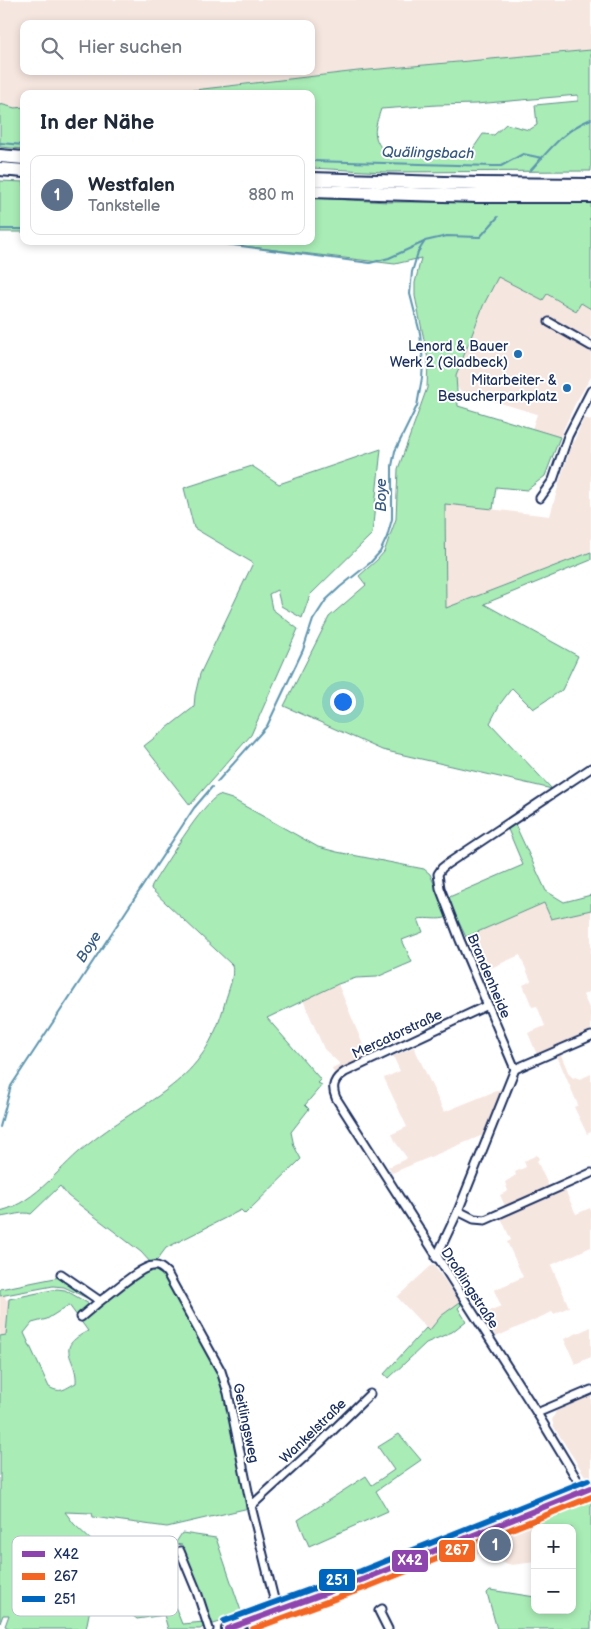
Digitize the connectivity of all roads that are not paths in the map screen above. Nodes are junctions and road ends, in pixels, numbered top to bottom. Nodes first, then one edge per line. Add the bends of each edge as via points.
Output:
1 (0, 156) edge
2 (20, 158) edge
3 (0, 169) edge
4 (20, 171) edge
5 (315, 179) edge
6 (591, 185) edge
7 (315, 191) edge
8 (591, 196) edge
9 (549, 322) dead end
10 (591, 346) edge
11 (591, 391) edge
12 (540, 498) dead end
13 (591, 768) edge
14 (488, 1005) junction
15 (591, 1036) edge
16 (514, 1069) junction
17 (336, 1098) joint
18 (591, 1173) edge
19 (458, 1211) junction
20 (436, 1258) junction
21 (61, 1274) dead end
22 (100, 1301) junction
23 (81, 1317) dead end
24 (591, 1390) edge
25 (370, 1394) dead end
26 (537, 1413) junction
27 (588, 1489) edge
28 (251, 1506) junction
29 (180, 1551) dead end
30 (382, 1609) dead end
31 (277, 1611) junction
32 (208, 1629) edge
33 (227, 1629) edge
34 (388, 1629) edge

1 - 2 highway
3 - 4 highway
5 - 6 highway
7 - 8 highway
9 - 10 street
11 - 12 street via 568,436 553,480
13 - 14 street, Brandenheide via 447,864 438,874 440,888
14 - 16 street, Brandenheide
14 - 17 street, Mercatorstraße via 345,1072 334,1082
15 - 16 street
16 - 19 street
17 - 20 street, Droßlingstraße
18 - 19 street via 485,1220 474,1219
19 - 20 street
20 - 26 street, Droßlingstraße
21 - 22 street
22 - 23 street, Geitlingsweg
22 - 28 street, Geitlingsweg via 144,1268 157,1266 167,1273 221,1371
24 - 26 street
25 - 28 street, Wankelstraße
26 - 27 street, Droßlingstraße
27 - 31 main road
28 - 31 street, Geitlingsweg
29 - 32 street
30 - 34 street via 379,1611
31 - 33 main road

